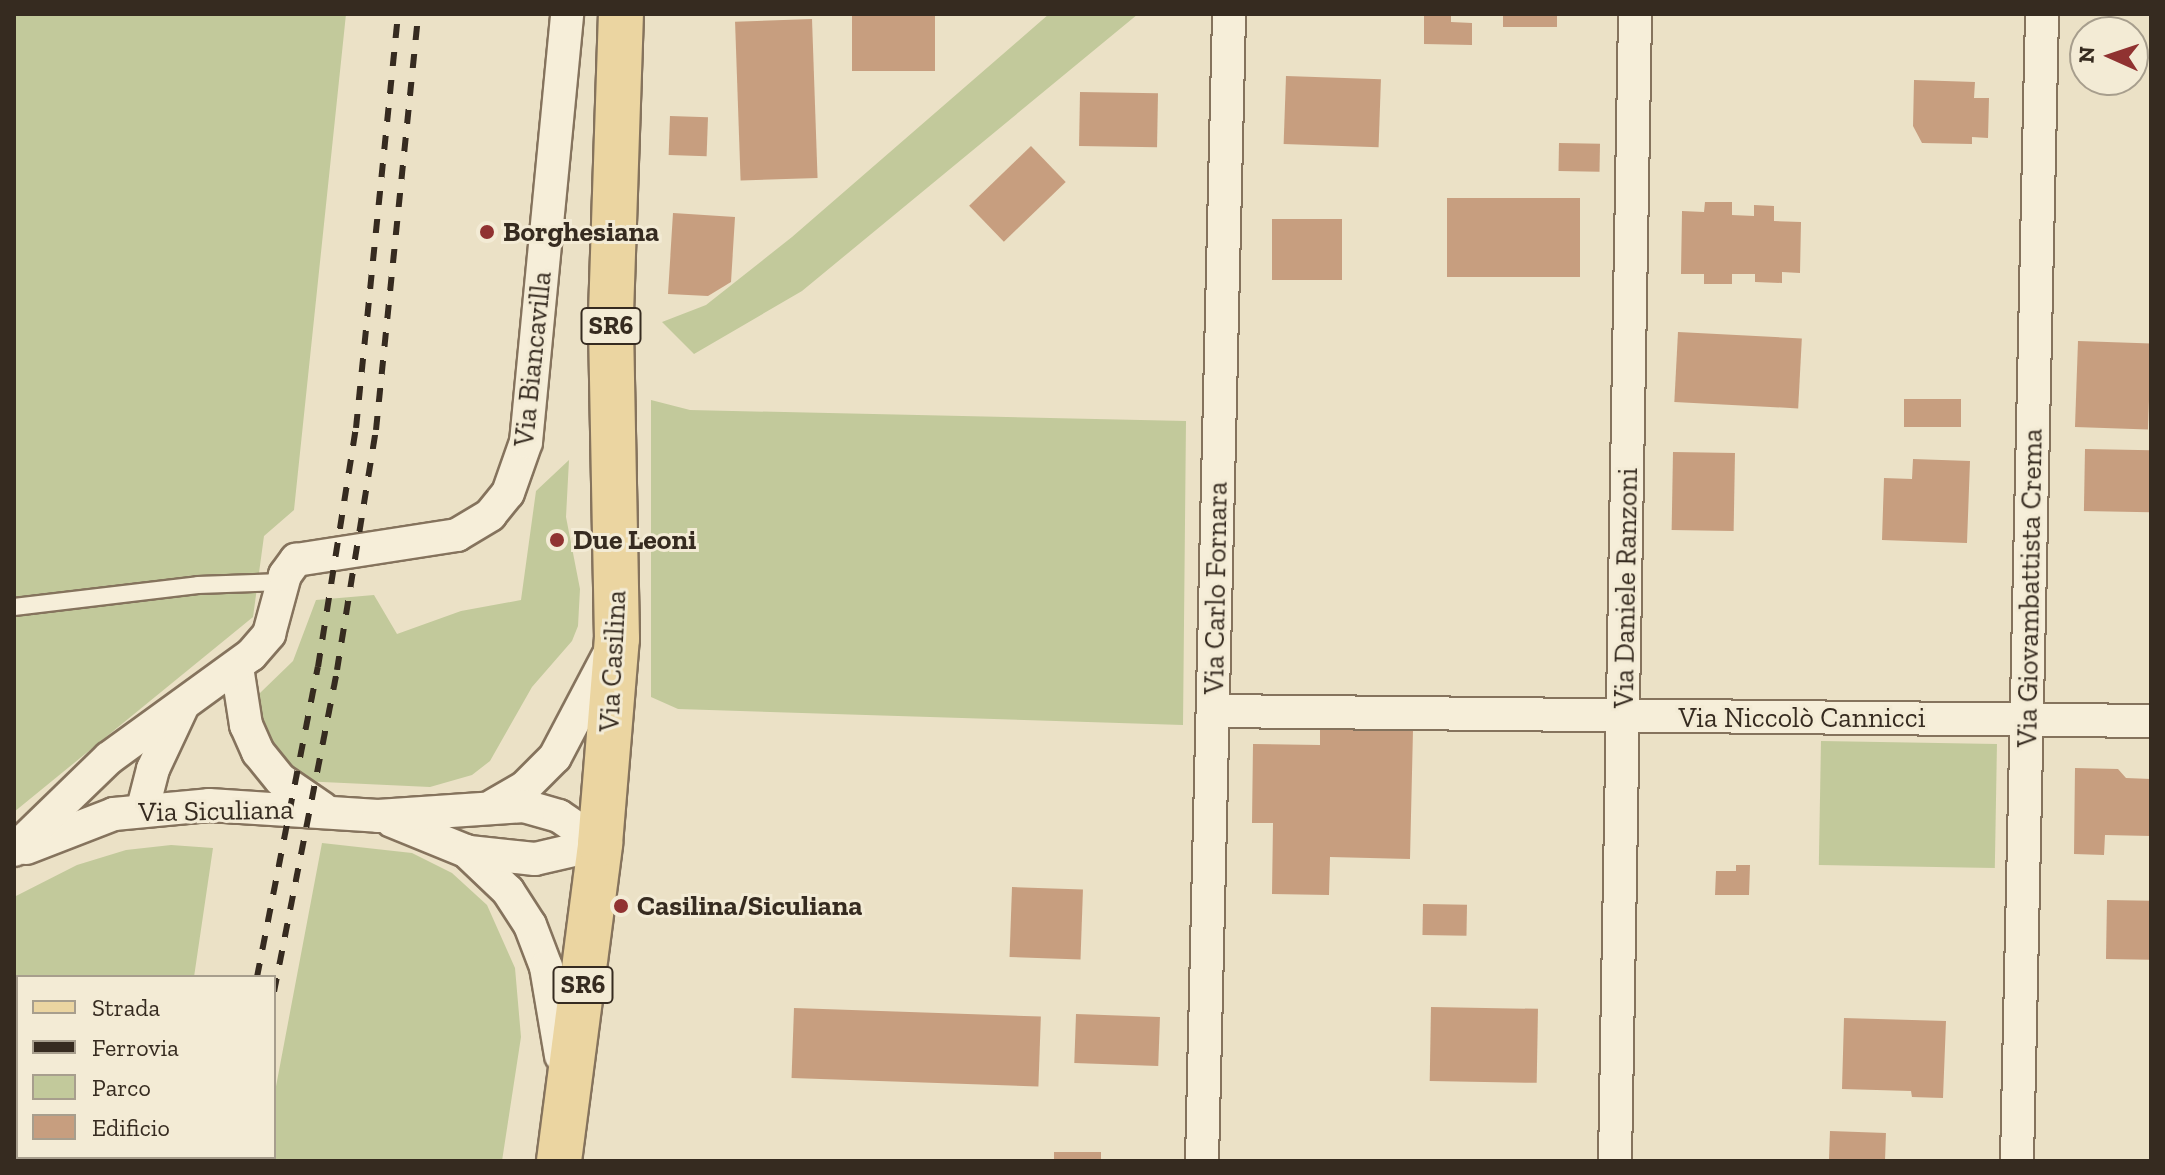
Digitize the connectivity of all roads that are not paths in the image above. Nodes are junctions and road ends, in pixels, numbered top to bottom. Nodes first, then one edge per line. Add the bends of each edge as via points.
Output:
1 (567, 14) edge
2 (621, 14) edge
3 (1229, 14) edge
4 (1635, 14) edge
5 (2042, 14) edge
6 (283, 582) junction
7 (14, 607) edge
8 (617, 639) junction
9 (237, 667) junction
10 (182, 707) junction
11 (1214, 711) junction
12 (1624, 717) junction
13 (2027, 719) junction
14 (2151, 721) edge
15 (494, 805) junction
16 (143, 808) junction
17 (329, 812) junction
18 (378, 816) junction
19 (600, 844) junction
20 (466, 851) junction
21 (14, 852) edge
22 (562, 1144) edge
23 (1202, 1161) edge
24 (1615, 1161) edge
25 (2017, 1161) edge

1 - 6 street, Via Biancavilla via 526,442 514,482 499,506 468,531 405,547 302,557
2 - 8 main road, Via Casilina / SR6 via 611,314
3 - 11 street, Via Carlo Fornara
4 - 12 street, Via Daniele Ranzoni
5 - 13 street, Via Giovambattista Crema
6 - 7 lane via 198,585
6 - 9 street via 269,634
8 - 15 street via 555,757 525,787
8 - 19 main road, Via Casilina / SR6
9 - 10 street
9 - 17 street via 246,725 264,762 291,788
10 - 16 street via 153,769
10 - 21 street via 98,767
11 - 12 street, Via Niccolò Cannicci
11 - 23 street, Via Carlo Fornara
12 - 13 street, Via Niccolò Cannicci
12 - 24 street, Via Daniele Ranzoni
13 - 14 street, Via Niccolò Cannicci
13 - 25 street, Via Giovambattista Crema
15 - 18 street
15 - 19 street via 543,809 574,823
16 - 17 street, Via Siculiana via 239,805
16 - 21 street, Via Siculiana via 81,824
17 - 18 street, Via Siculiana
18 - 20 street
19 - 20 street via 535,859
19 - 22 main road, Via Casilina / SR6
20 - 22 street via 508,891 541,952 558,1033

